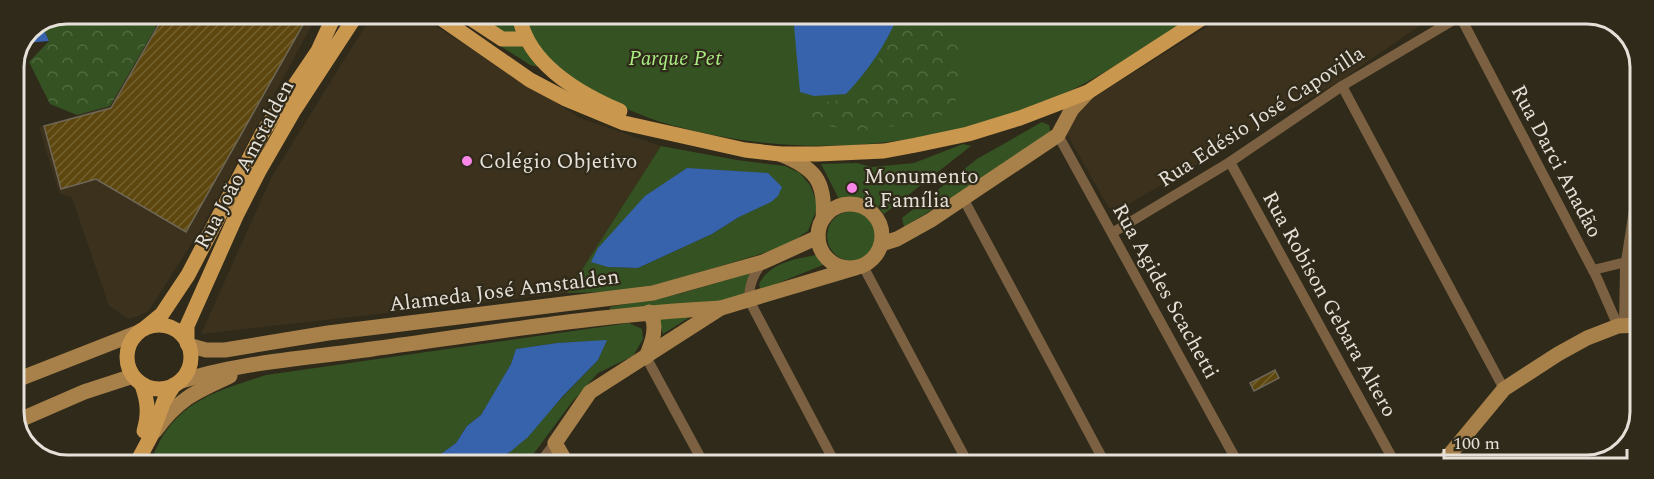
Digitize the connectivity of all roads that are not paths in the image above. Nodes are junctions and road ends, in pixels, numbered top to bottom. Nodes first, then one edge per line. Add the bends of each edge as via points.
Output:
1 (325, 24) edge
2 (330, 24) edge
3 (350, 24) edge
4 (449, 24) edge
5 (479, 24) edge
6 (521, 24) edge
7 (1193, 24) edge
8 (1447, 24) edge
9 (1465, 24) edge
10 (525, 39) junction
11 (318, 51) junction
12 (1342, 86) junction
13 (1088, 92) junction
14 (674, 135) junction
15 (1058, 135) junction
16 (780, 154) junction
17 (1230, 162) junction
18 (963, 198) junction
19 (823, 219) junction
20 (1112, 233) junction
21 (1630, 236) edge
22 (818, 237) junction
23 (881, 244) junction
24 (764, 262) junction
25 (1626, 262) junction
26 (859, 267) junction
27 (1593, 270) junction
28 (749, 300) junction
29 (721, 308) junction
30 (649, 312) junction
31 (1627, 325) edge
32 (142, 330) junction
33 (188, 344) junction
34 (646, 357) junction
35 (252, 366) junction
36 (24, 377) edge
37 (138, 380) junction
38 (177, 384) junction
39 (1504, 389) junction
40 (24, 418) edge
41 (152, 436) junction
42 (555, 443) junction
43 (138, 455) edge
44 (141, 455) edge
45 (545, 455) edge
46 (562, 455) edge
47 (699, 455) edge
48 (831, 455) edge
49 (963, 455) edge
50 (1101, 455) edge
51 (1234, 455) edge
52 (1391, 455) edge
53 (1449, 455) edge

1 - 11 main road
2 - 11 main road, Rua João Amstalden
3 - 33 main road, Rua João Amstalden via 293,112 237,214 187,326
4 - 14 main road via 530,80 566,99 624,123
5 - 10 main road via 502,39
6 - 10 main road
7 - 13 main road
8 - 12 street, Rua Edésio José Capovilla
9 - 27 street, Rua Darci Anadão
10 - 14 main road via 547,66 586,94
11 - 32 main road, Rua João Amstalden via 263,132 172,300
12 - 17 street, Rua Edésio José Capovilla
12 - 39 street
13 - 15 street via 1072,109
13 - 16 main road via 1020,118 916,145 884,151
14 - 16 main road
15 - 18 street
15 - 20 street, Rua Agides Scachetti
16 - 19 street via 801,162 821,185
17 - 20 street, Rua Edésio José Capovilla
17 - 52 street, Rua Robison Gebara Altero
18 - 23 street via 931,220
18 - 50 street
19 - 22 street
19 - 23 street via 836,207 850,204 864,208 875,217 881,230
20 - 51 street, Rua Agides Scachetti
21 - 25 street
22 - 24 street, Alameda José Amstalden
22 - 26 street via 827,259 838,266
23 - 26 street via 871,261
24 - 28 street via 751,281
24 - 33 street, Alameda José Amstalden via 652,293 328,333 225,350 206,350
25 - 27 street
25 - 31 street
26 - 28 street
26 - 49 street
27 - 31 street, Rua Darci Anadão
28 - 29 street
28 - 48 street
29 - 30 street, Alameda José Amstalden
29 - 34 street
30 - 34 street via 653,317 653,342
30 - 35 street, Alameda José Amstalden
31 - 39 street via 1558,354
32 - 33 main road via 154,326 174,329
32 - 36 street
32 - 37 main road via 127,352 129,369
33 - 38 main road via 188,371
34 - 42 street via 590,392
34 - 47 street
35 - 38 street, Alameda José Amstalden via 197,376
35 - 41 street via 188,396 167,414
37 - 38 main road via 153,389
37 - 40 street via 84,392
37 - 43 main road via 147,398 148,414
38 - 41 main road via 164,401
39 - 53 street
41 - 44 main road
42 - 45 street
42 - 46 street

